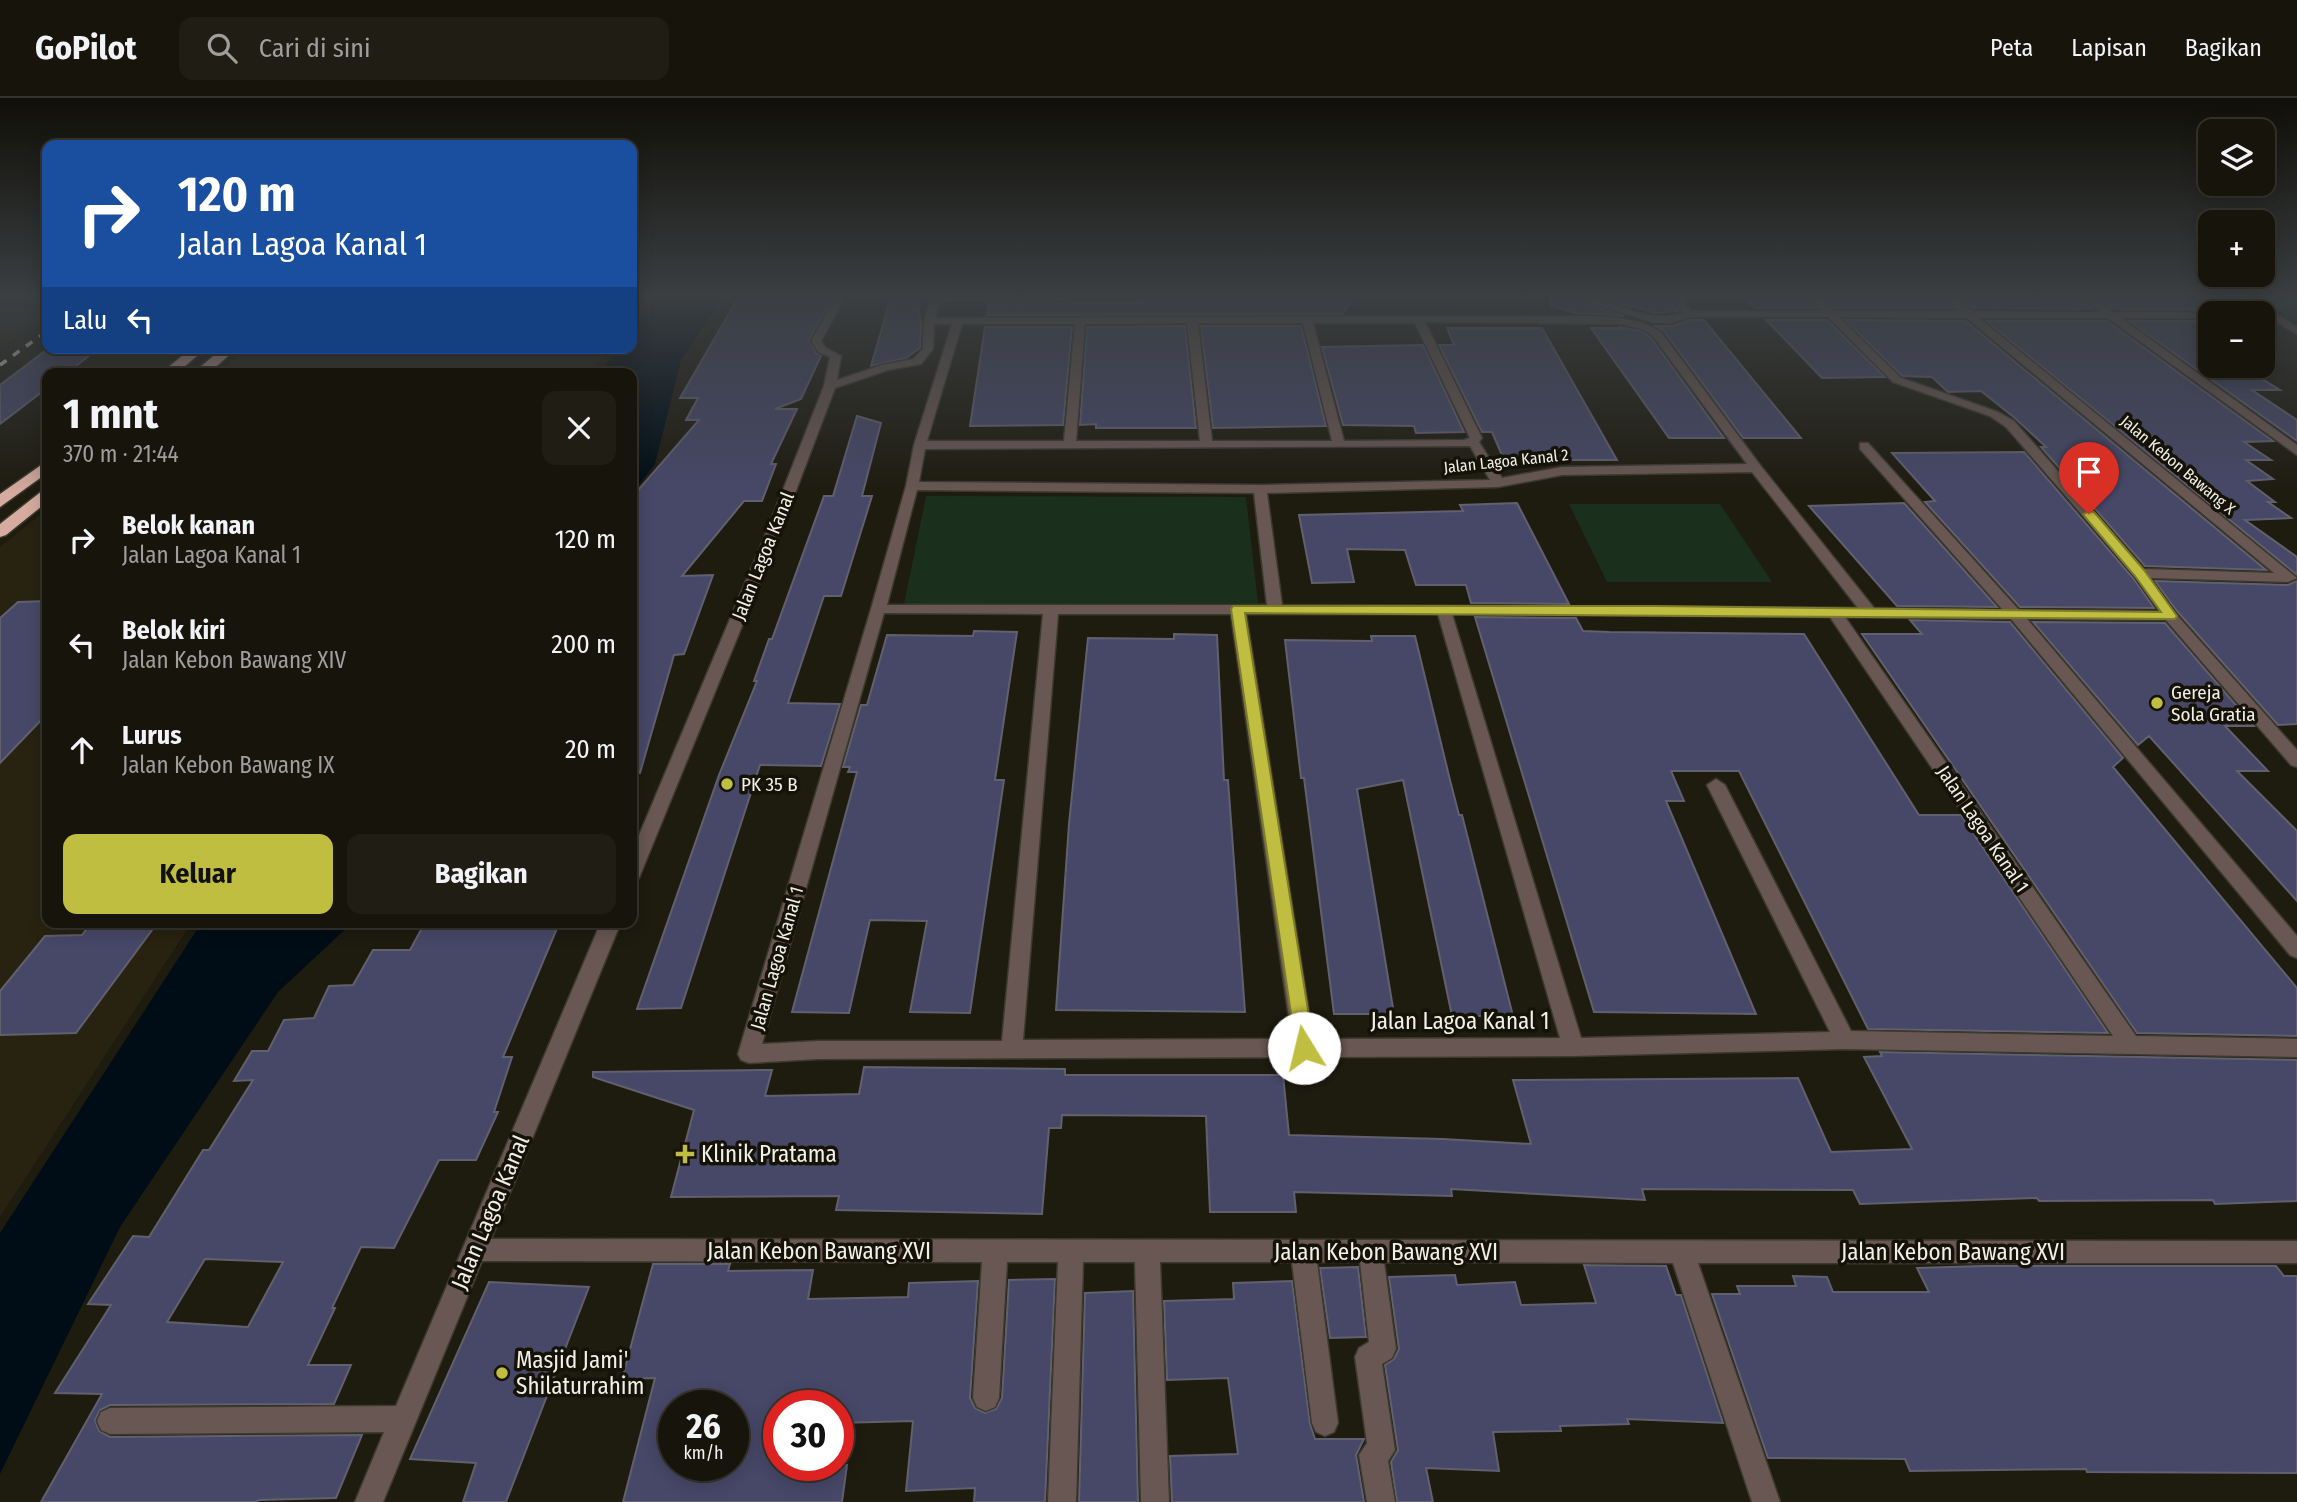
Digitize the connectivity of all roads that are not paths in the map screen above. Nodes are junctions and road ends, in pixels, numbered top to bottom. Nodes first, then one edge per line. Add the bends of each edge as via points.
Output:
1 (835, 363) edge
2 (914, 363) edge
3 (945, 363) edge
4 (1077, 363) edge
5 (1197, 363) edge
6 (1318, 363) edge
7 (1439, 363) edge
8 (1678, 363) edge
9 (1879, 363) edge
10 (2028, 363) edge
11 (2175, 363) edge
12 (830, 386) junction
13 (1338, 442) junction
14 (1473, 442) junction
15 (1070, 443) junction
16 (1206, 443) junction
17 (920, 445) junction
18 (1864, 446) dead end
19 (2297, 451) edge
20 (1756, 468) junction
21 (42, 470) edge
22 (1498, 483) junction
23 (912, 486) junction
24 (1260, 489) junction
25 (42, 498) edge
26 (0, 502) edge
27 (0, 532) edge
28 (2140, 573) junction
29 (2292, 578) edge
30 (1051, 608) junction
31 (878, 609) junction
32 (1238, 609) junction
33 (1275, 610) junction
34 (1444, 611) junction
35 (1834, 611) junction
36 (1869, 612) junction
37 (2014, 613) junction
38 (2170, 616) junction
39 (2297, 761) edge
40 (1716, 785) dead end
41 (637, 861) edge
42 (608, 928) edge
43 (2297, 950) edge
44 (1845, 1040) junction
45 (2131, 1046) junction
46 (1573, 1047) junction
47 (1304, 1048) junction
48 (2297, 1048) edge
49 (1012, 1049) junction
50 (474, 1250) junction
51 (995, 1251) junction
52 (1071, 1252) junction
53 (1147, 1252) junction
54 (1303, 1252) junction
55 (1371, 1252) junction
56 (1682, 1252) junction
57 (2297, 1252) edge
58 (986, 1398) dead end
59 (404, 1419) junction
60 (110, 1421) dead end
61 (1325, 1423) dead end
62 (369, 1502) edge
63 (1062, 1502) edge
64 (1154, 1502) edge
65 (1381, 1502) edge
66 (1766, 1502) edge

1 - 12 street, Jalan Lagoa Kanal
2 - 12 street
3 - 17 street, Jalan Lagoa Kanal 1
4 - 15 street
5 - 16 street
6 - 13 street
7 - 14 street
8 - 20 street
9 - 28 street via 1897,380 1994,414 2010,424
10 - 29 street, Jalan Kebon Bawang X
11 - 19 street
12 - 41 street, Jalan Lagoa Kanal
13 - 14 street
13 - 16 street
14 - 22 street
15 - 16 street
15 - 17 street
17 - 23 street, Jalan Lagoa Kanal 1
18 - 37 street
20 - 22 street, Jalan Lagoa Kanal 2 via 1562,471
20 - 36 street
21 - 26 highway
22 - 24 street, Jalan Lagoa Kanal 2
23 - 24 street, Jalan Lagoa Kanal 2
23 - 31 street, Jalan Lagoa Kanal 1
24 - 33 street
25 - 27 highway
28 - 29 street
28 - 38 street
30 - 31 street
30 - 32 street
30 - 49 street
31 - 49 street, Jalan Lagoa Kanal 1 via 749,1054
32 - 33 street
32 - 47 street
33 - 34 street
34 - 35 street
34 - 46 street, Jalan Lagoa Kanal 1
35 - 36 street
35 - 45 street, Jalan Lagoa Kanal 1
36 - 37 street
37 - 38 street
37 - 43 street
38 - 39 street
40 - 44 street
42 - 50 street, Jalan Lagoa Kanal
44 - 45 street, Jalan Lagoa Kanal 1
44 - 46 street, Jalan Lagoa Kanal 1
45 - 48 street, Jalan Lagoa Kanal 1
46 - 47 street, Jalan Lagoa Kanal 1
47 - 49 street, Jalan Lagoa Kanal 1
50 - 51 street, Jalan Kebon Bawang XVI
50 - 59 street, Jalan Lagoa Kanal
51 - 52 street, Jalan Kebon Bawang XVI
51 - 58 street
52 - 53 street, Jalan Kebon Bawang XVI
52 - 63 street
53 - 54 street, Jalan Kebon Bawang XVI
53 - 64 street
54 - 55 street, Jalan Kebon Bawang XVI
54 - 61 street
55 - 56 street, Jalan Kebon Bawang XVI
55 - 65 street via 1383,1349 1368,1357 1381,1450 1373,1455
56 - 57 street, Jalan Kebon Bawang XVI
56 - 66 street
59 - 60 street
59 - 62 street, Jalan Lagoa Kanal

